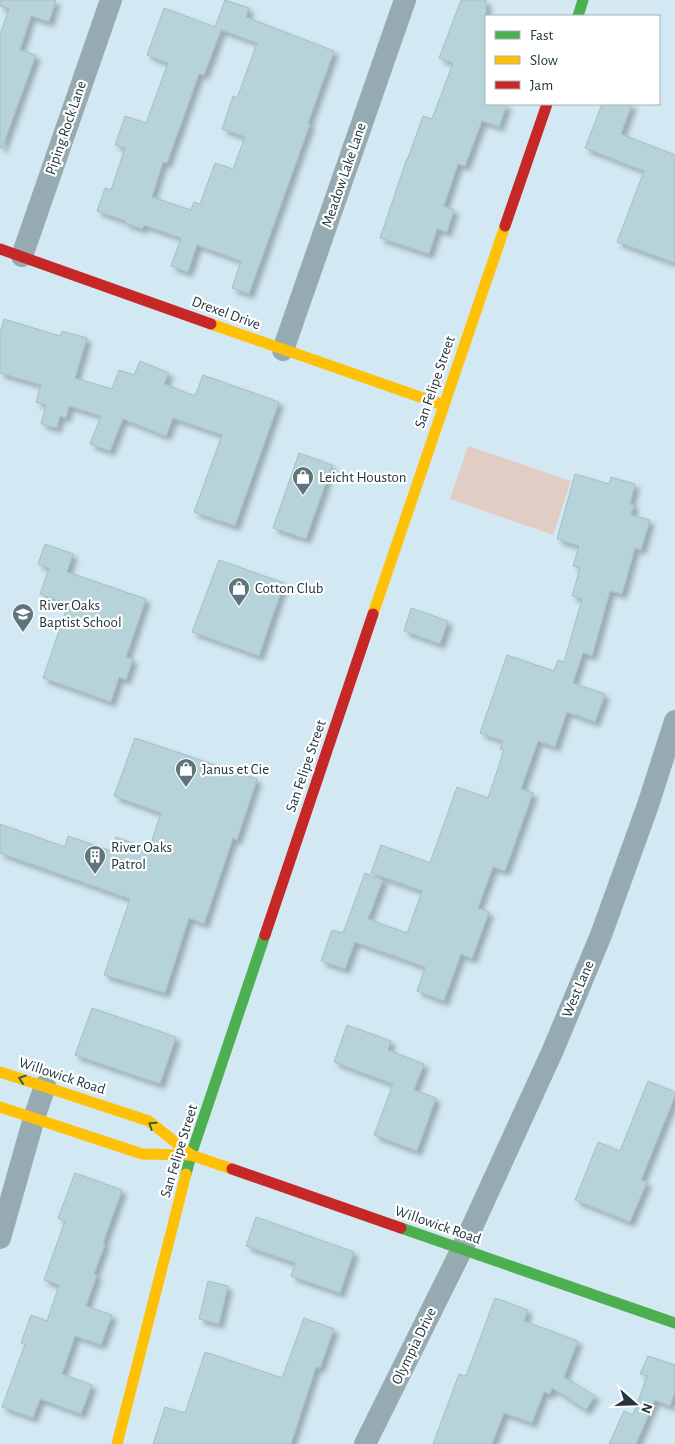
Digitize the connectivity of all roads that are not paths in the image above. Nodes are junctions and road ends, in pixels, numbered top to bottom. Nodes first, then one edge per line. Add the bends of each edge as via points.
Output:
1 (111, 0) edge
2 (405, 0) edge
3 (583, 0) edge
4 (578, 15) edge
5 (547, 105) edge
6 (0, 249) edge
7 (22, 256) junction
8 (283, 350) junction
9 (443, 404) junction
10 (675, 721) edge
11 (0, 1072) edge
12 (45, 1086) junction
13 (0, 1107) edge
14 (34, 1118) junction
15 (191, 1155) junction
16 (0, 1238) edge
17 (462, 1249) junction
18 (675, 1323) edge
19 (116, 1444) edge
20 (365, 1444) edge

1 - 7 street, Piping Rock Lane
2 - 8 street, Meadow Lake Lane
3 - 4 main road
5 - 9 main road, San Felipe Street
6 - 7 main road, Drexel Drive
7 - 8 main road, Drexel Drive
8 - 9 main road, Drexel Drive
9 - 15 main road, San Felipe Street
10 - 17 street, West Lane via 601,935 553,1050
12 -> 11 main road, Willowick Road
12 - 14 street
15 -> 12 main road, Willowick Road via 149,1121
13 - 14 main road, Willowick Road
14 - 15 main road, Willowick Road via 142,1154
14 - 16 street
15 - 17 main road, Willowick Road
15 - 19 main road, San Felipe Street
17 - 18 main road, Willowick Road
17 - 20 street, Olympia Drive

